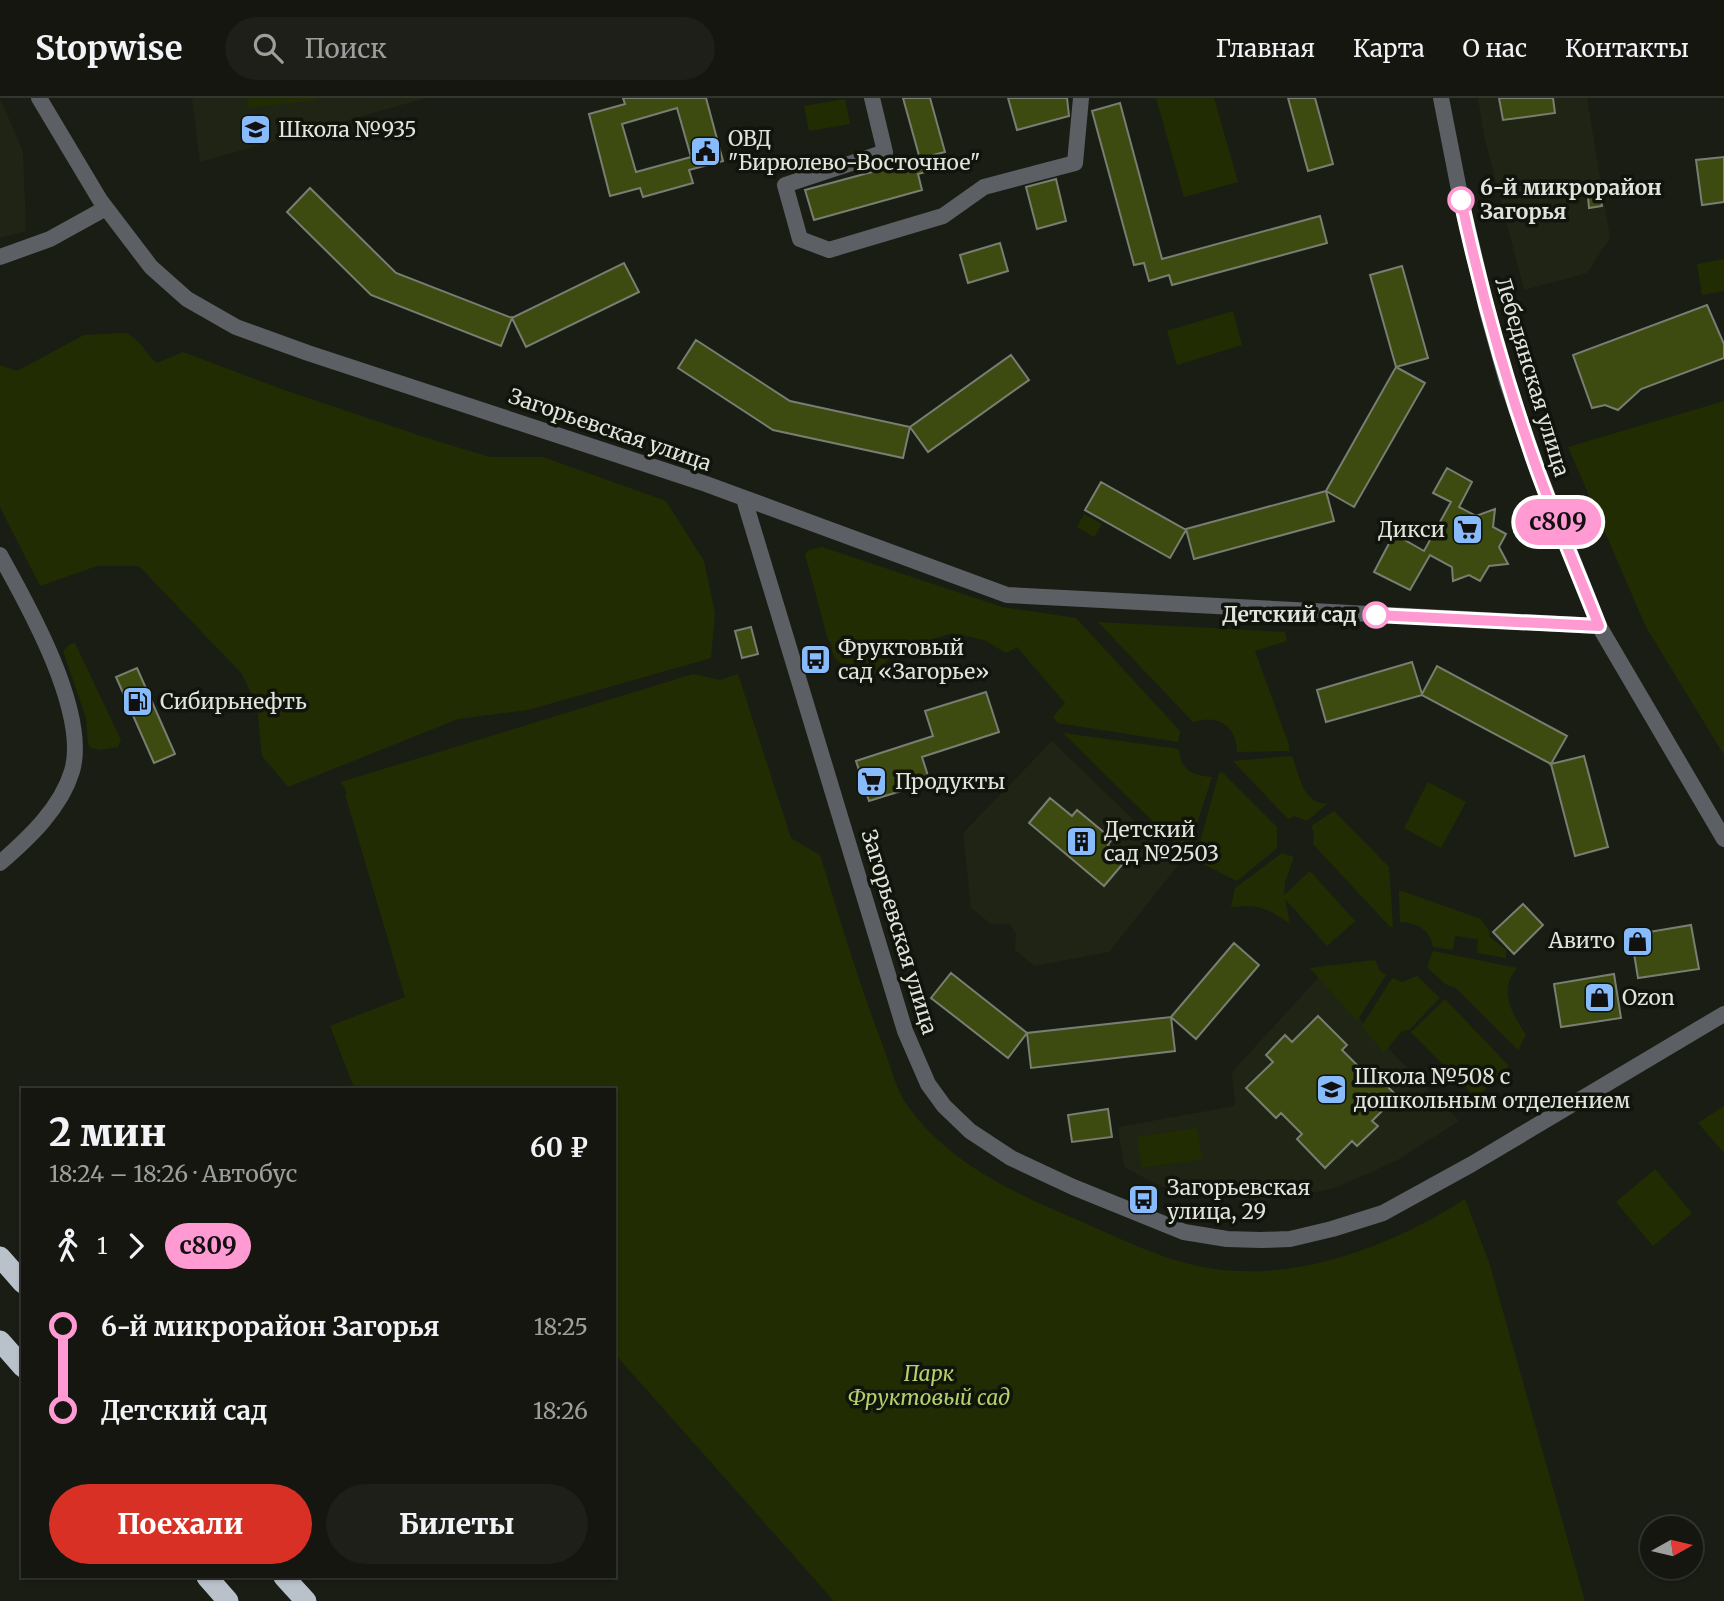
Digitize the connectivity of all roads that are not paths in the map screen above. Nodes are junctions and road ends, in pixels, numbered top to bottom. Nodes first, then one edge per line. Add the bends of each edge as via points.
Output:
1 (39, 98) edge
2 (872, 98) edge
3 (1081, 98) edge
4 (1441, 98) edge
5 (106, 208) junction
6 (0, 257) edge
7 (744, 499) junction
8 (0, 555) edge
9 (1599, 626) junction
10 (1724, 839) edge
11 (0, 863) edge
12 (1724, 1014) edge
13 (0, 1257) edge
14 (21, 1281) edge
15 (0, 1341) edge
16 (21, 1365) edge
17 (208, 1578) edge
18 (285, 1578) edge
19 (228, 1601) edge
20 (306, 1601) edge

1 - 5 street, Загорьевская улица
2 - 3 street via 885,152 785,185 800,239 829,250 943,216 984,187 1075,163
4 - 9 street, Лебедянская улица via 1463,209 1507,382
5 - 6 street via 50,240
5 - 7 street, Загорьевская улица via 151,267 187,299 236,327
7 - 9 street via 1007,595
7 - 12 street, Загорьевская улица via 905,1031 928,1084 944,1106 970,1131 1011,1158 1184,1232 1227,1239 1290,1239 1383,1213
8 - 11 street via 29,606 60,679 75,745 73,769 54,806
9 - 10 street, Лебедянская улица
13 - 14 highway
15 - 16 highway
17 - 19 highway
18 - 20 highway

